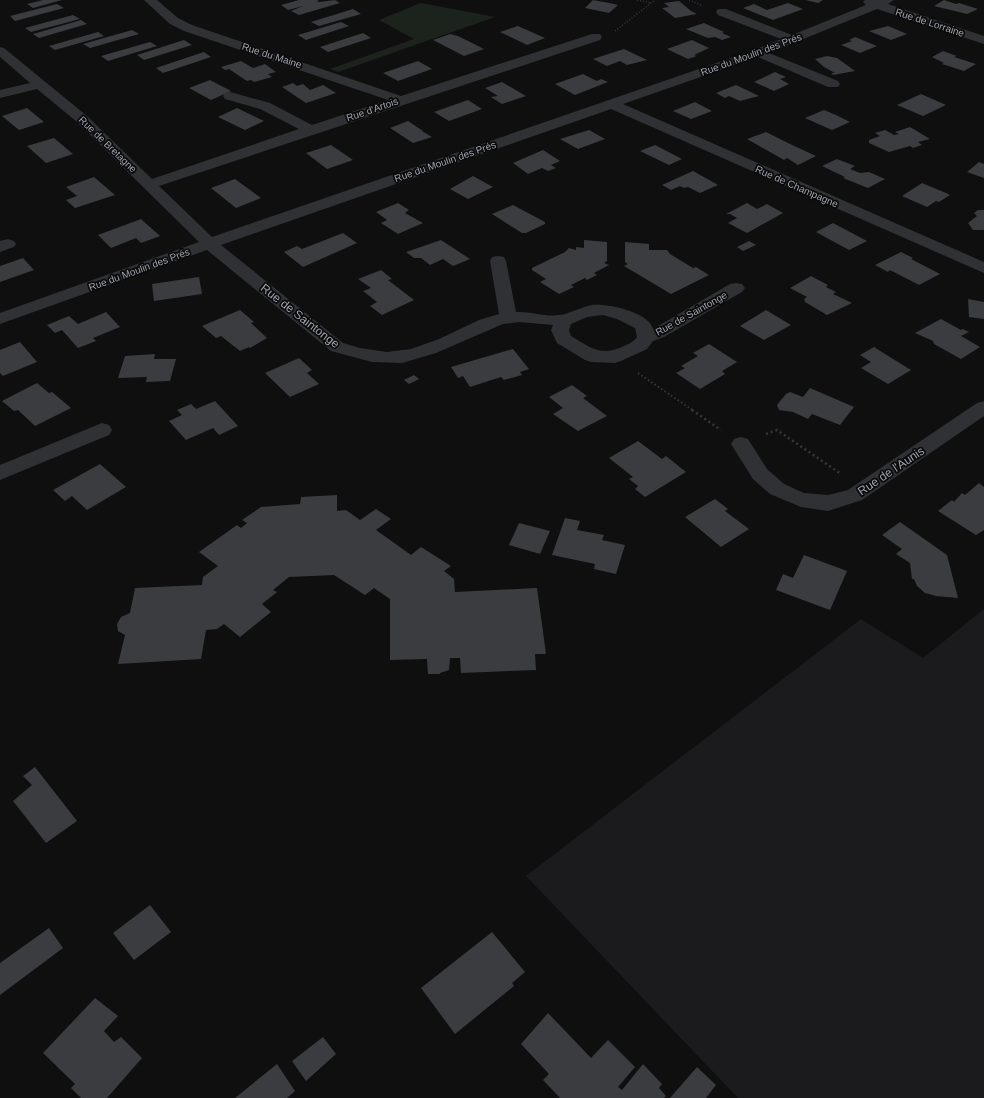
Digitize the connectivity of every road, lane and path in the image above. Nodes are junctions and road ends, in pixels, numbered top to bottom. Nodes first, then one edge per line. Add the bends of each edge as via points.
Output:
1 (150, 0) edge
2 (637, 0) edge
3 (654, 0) edge
4 (877, 2) edge
5 (651, 3) junction
6 (722, 12) dead end
7 (596, 37) joint
8 (792, 39) junction
9 (984, 40) edge
10 (0, 51) edge
11 (758, 53) junction
12 (40, 84) junction
13 (833, 84) dead end
14 (0, 94) edge
15 (230, 96) dead end
16 (401, 100) junction
17 (611, 104) junction
18 (311, 130) junction
19 (150, 184) junction
20 (210, 244) junction
21 (498, 261) dead end
22 (984, 268) edge
23 (736, 288) dead end
24 (508, 317) junction
25 (0, 319) edge
26 (563, 321) junction
27 (646, 337) junction
28 (615, 357) junction
29 (984, 407) edge
30 (102, 430) dead end
31 (741, 444) junction
32 (0, 473) edge
33 (846, 477) dead end

1 - 16 street, Rue du Maine via 174,22 188,28
2 - 5 path
3 - 5 path
4 - 8 street, Rue du Moulin des Prés
4 - 9 street, Rue de Lorraine
5 - 7 path via 618,31
6 - 8 street
7 - 16 street, Rue d'Artois
8 - 11 street, Rue du Moulin des Prés
10 - 12 street, Rue de Bretagne
11 - 13 street
11 - 17 street, Rue du Moulin des Prés
12 - 14 street
12 - 19 street, Rue de Bretagne via 82,119
15 - 18 street via 265,106
16 - 18 street, Rue d'Artois
17 - 20 street, Rue du Moulin des Prés
17 - 22 street, Rue de Champagne
18 - 19 street, Rue d'Artois
19 - 20 street, Rue de Bretagne
20 - 24 street, Rue de Saintonge via 337,347 361,356 404,358 427,352 493,321
20 - 25 street, Rue du Moulin des Prés
21 - 24 street
23 - 27 street, Rue de Saintonge
24 - 26 street, Rue de Saintonge
26 - 27 street, Rue de Saintonge via 577,313 614,311 629,316 643,325
26 - 28 street, Rue de Saintonge via 560,330 563,339 591,356
27 - 28 street, Rue de Saintonge via 641,345
28 - 31 path
29 - 31 street, Rue de l'Aunis via 855,495 828,503 801,500 777,489 760,474
30 - 32 street
31 - 33 path via 777,430

